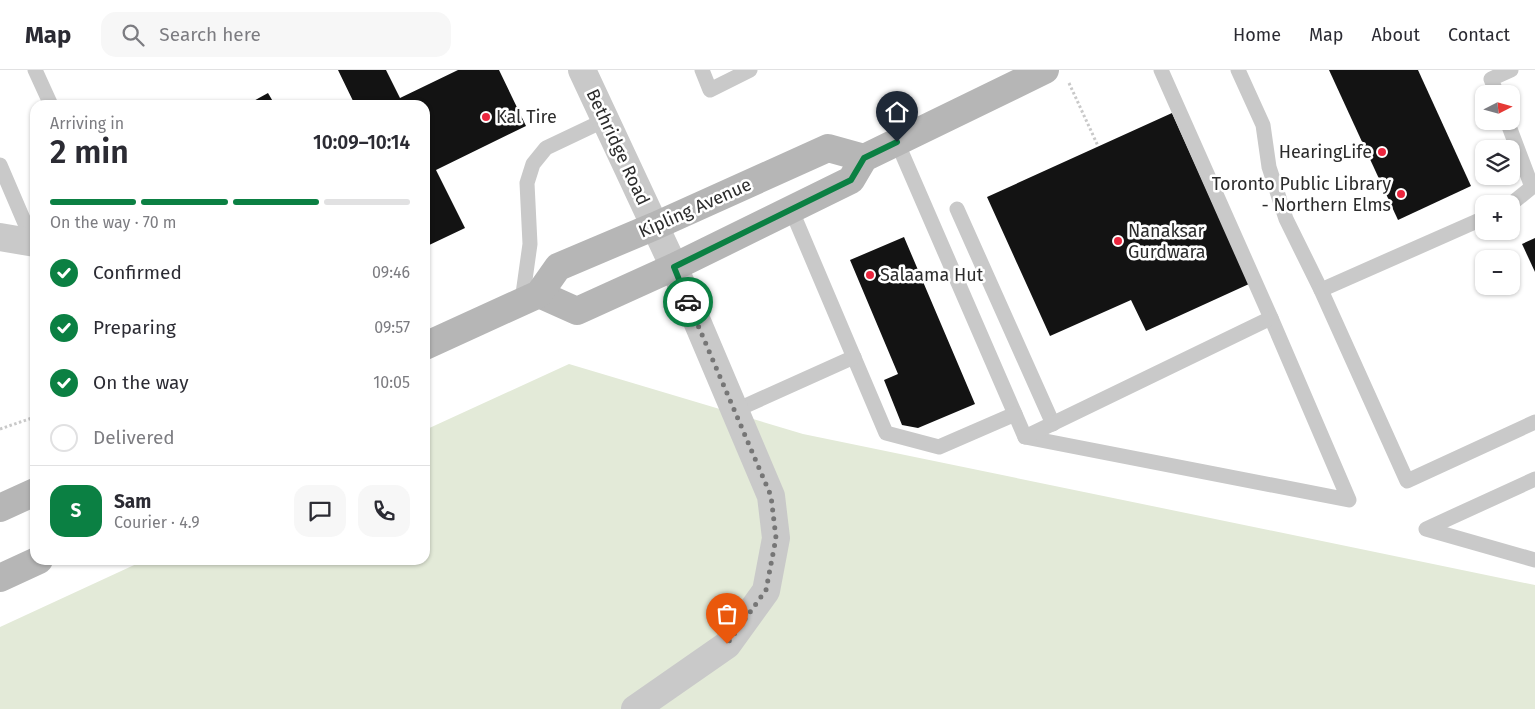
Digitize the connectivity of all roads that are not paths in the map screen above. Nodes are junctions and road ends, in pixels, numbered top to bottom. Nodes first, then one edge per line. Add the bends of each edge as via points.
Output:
1 (36, 70) edge
2 (582, 70) edge
3 (702, 70) edge
4 (750, 70) edge
5 (1161, 70) edge
6 (1238, 70) edge
7 (1511, 70) edge
8 (1056, 74) edge
9 (1493, 85) edge
10 (49, 100) edge
11 (605, 120) junction
12 (1510, 130) edge
13 (897, 142) junction
14 (864, 158) junction
15 (0, 166) edge
16 (1520, 197) edge
17 (791, 209) junction
18 (957, 209) dead end
19 (1475, 222) edge
20 (655, 226) junction
21 (30, 233) edge
22 (0, 237) edge
23 (30, 241) edge
24 (674, 267) junction
25 (1321, 290) junction
26 (530, 298) junction
27 (1271, 318) junction
28 (430, 344) edge
29 (854, 357) junction
30 (734, 411) junction
31 (1014, 414) junction
32 (1535, 422) edge
33 (1053, 424) junction
34 (1024, 437) junction
35 (1535, 479) edge
36 (30, 494) edge
37 (0, 508) edge
38 (1535, 560) edge
39 (30, 564) edge
40 (0, 578) edge
41 (635, 709) edge

1 - 10 lane
2 - 11 street, Bethridge Road
3 - 4 lane via 710,90
5 - 27 lane
6 - 25 lane via 1263,125 1269,168 1286,219
7 - 9 lane via 1491,79
8 - 13 main road
11 - 20 street, Bethridge Road
11 - 26 lane via 546,148 533,164 527,183
12 - 16 lane via 1532,187
13 - 14 main road
13 - 31 lane
14 - 17 main road via 851,180
14 - 20 main road, Kipling Avenue via 828,148
15 - 21 lane
17 - 24 main road
17 - 29 lane
18 - 33 lane
19 - 25 lane
20 - 24 street, Bethridge Road
20 - 26 main road, Kipling Avenue via 558,267
22 - 23 street
24 - 26 main road via 577,311
24 - 30 street, Bethridge Road
25 - 32 lane via 1407,481
26 - 28 main road, Kipling Avenue
27 - 33 lane
27 - 34 lane via 1349,500
29 - 30 lane
29 - 31 lane via 886,433 939,447
30 - 41 street, Bethridge Road via 771,496 776,538 766,590 727,644
31 - 34 lane
33 - 34 lane
35 - 38 lane via 1426,529
36 - 37 main road
39 - 40 main road

